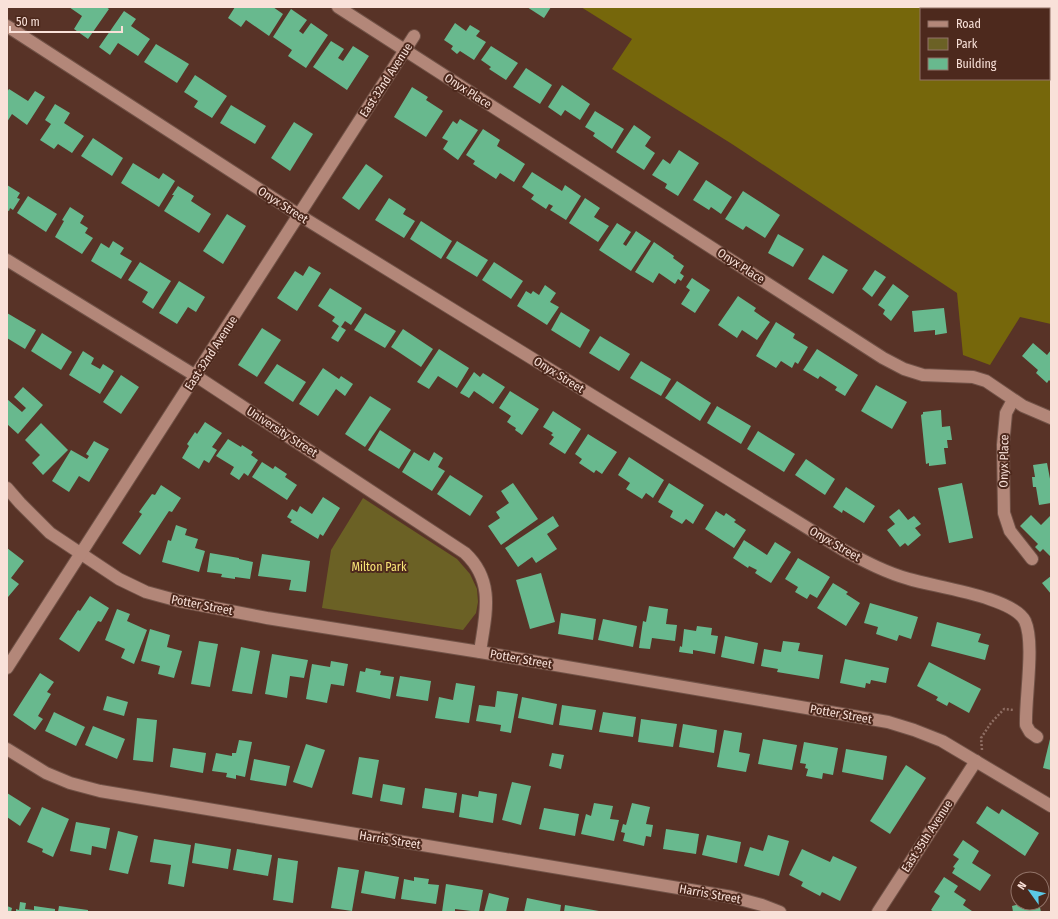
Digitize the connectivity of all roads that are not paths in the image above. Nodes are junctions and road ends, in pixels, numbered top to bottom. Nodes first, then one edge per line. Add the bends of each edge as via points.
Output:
1 (338, 7) edge
2 (7, 26) edge
3 (414, 36) dead end
4 (405, 51) junction
5 (299, 215) junction
6 (7, 260) edge
7 (196, 376) junction
8 (1013, 400) junction
9 (1051, 418) edge
10 (7, 488) edge
11 (81, 554) junction
12 (1032, 559) dead end
13 (480, 652) junction
14 (7, 668) edge
15 (1037, 737) dead end
16 (7, 750) edge
17 (976, 761) junction
18 (1051, 806) edge
19 (780, 912) edge
20 (878, 912) edge

1 - 4 street, Onyx Place
2 - 5 street, Onyx Street
3 - 4 street, East 32nd Avenue
4 - 5 street, East 32nd Avenue
4 - 8 street, Onyx Place via 883,358 904,370 923,375 972,377 986,381
5 - 7 street, East 32nd Avenue
5 - 15 street, Onyx Street via 845,551 876,567 909,579 983,597 1017,612 1025,622 1029,644 1027,729
6 - 7 street, University Street
7 - 11 street, East 32nd Avenue
7 - 13 street, University Street via 473,560 484,580 487,601
8 - 9 street
8 - 12 street, Onyx Place via 1006,413 1003,446 1004,513 1010,531
10 - 11 street, Potter Street via 50,533
11 - 13 street, Potter Street via 119,579 146,592 179,601 267,618
11 - 14 street, East 32nd Avenue
13 - 17 street, Potter Street via 888,722 942,741
16 - 19 street, Harris Street via 46,773 100,791 732,897
17 - 18 street, Potter Street
17 - 20 street, East 35th Avenue

